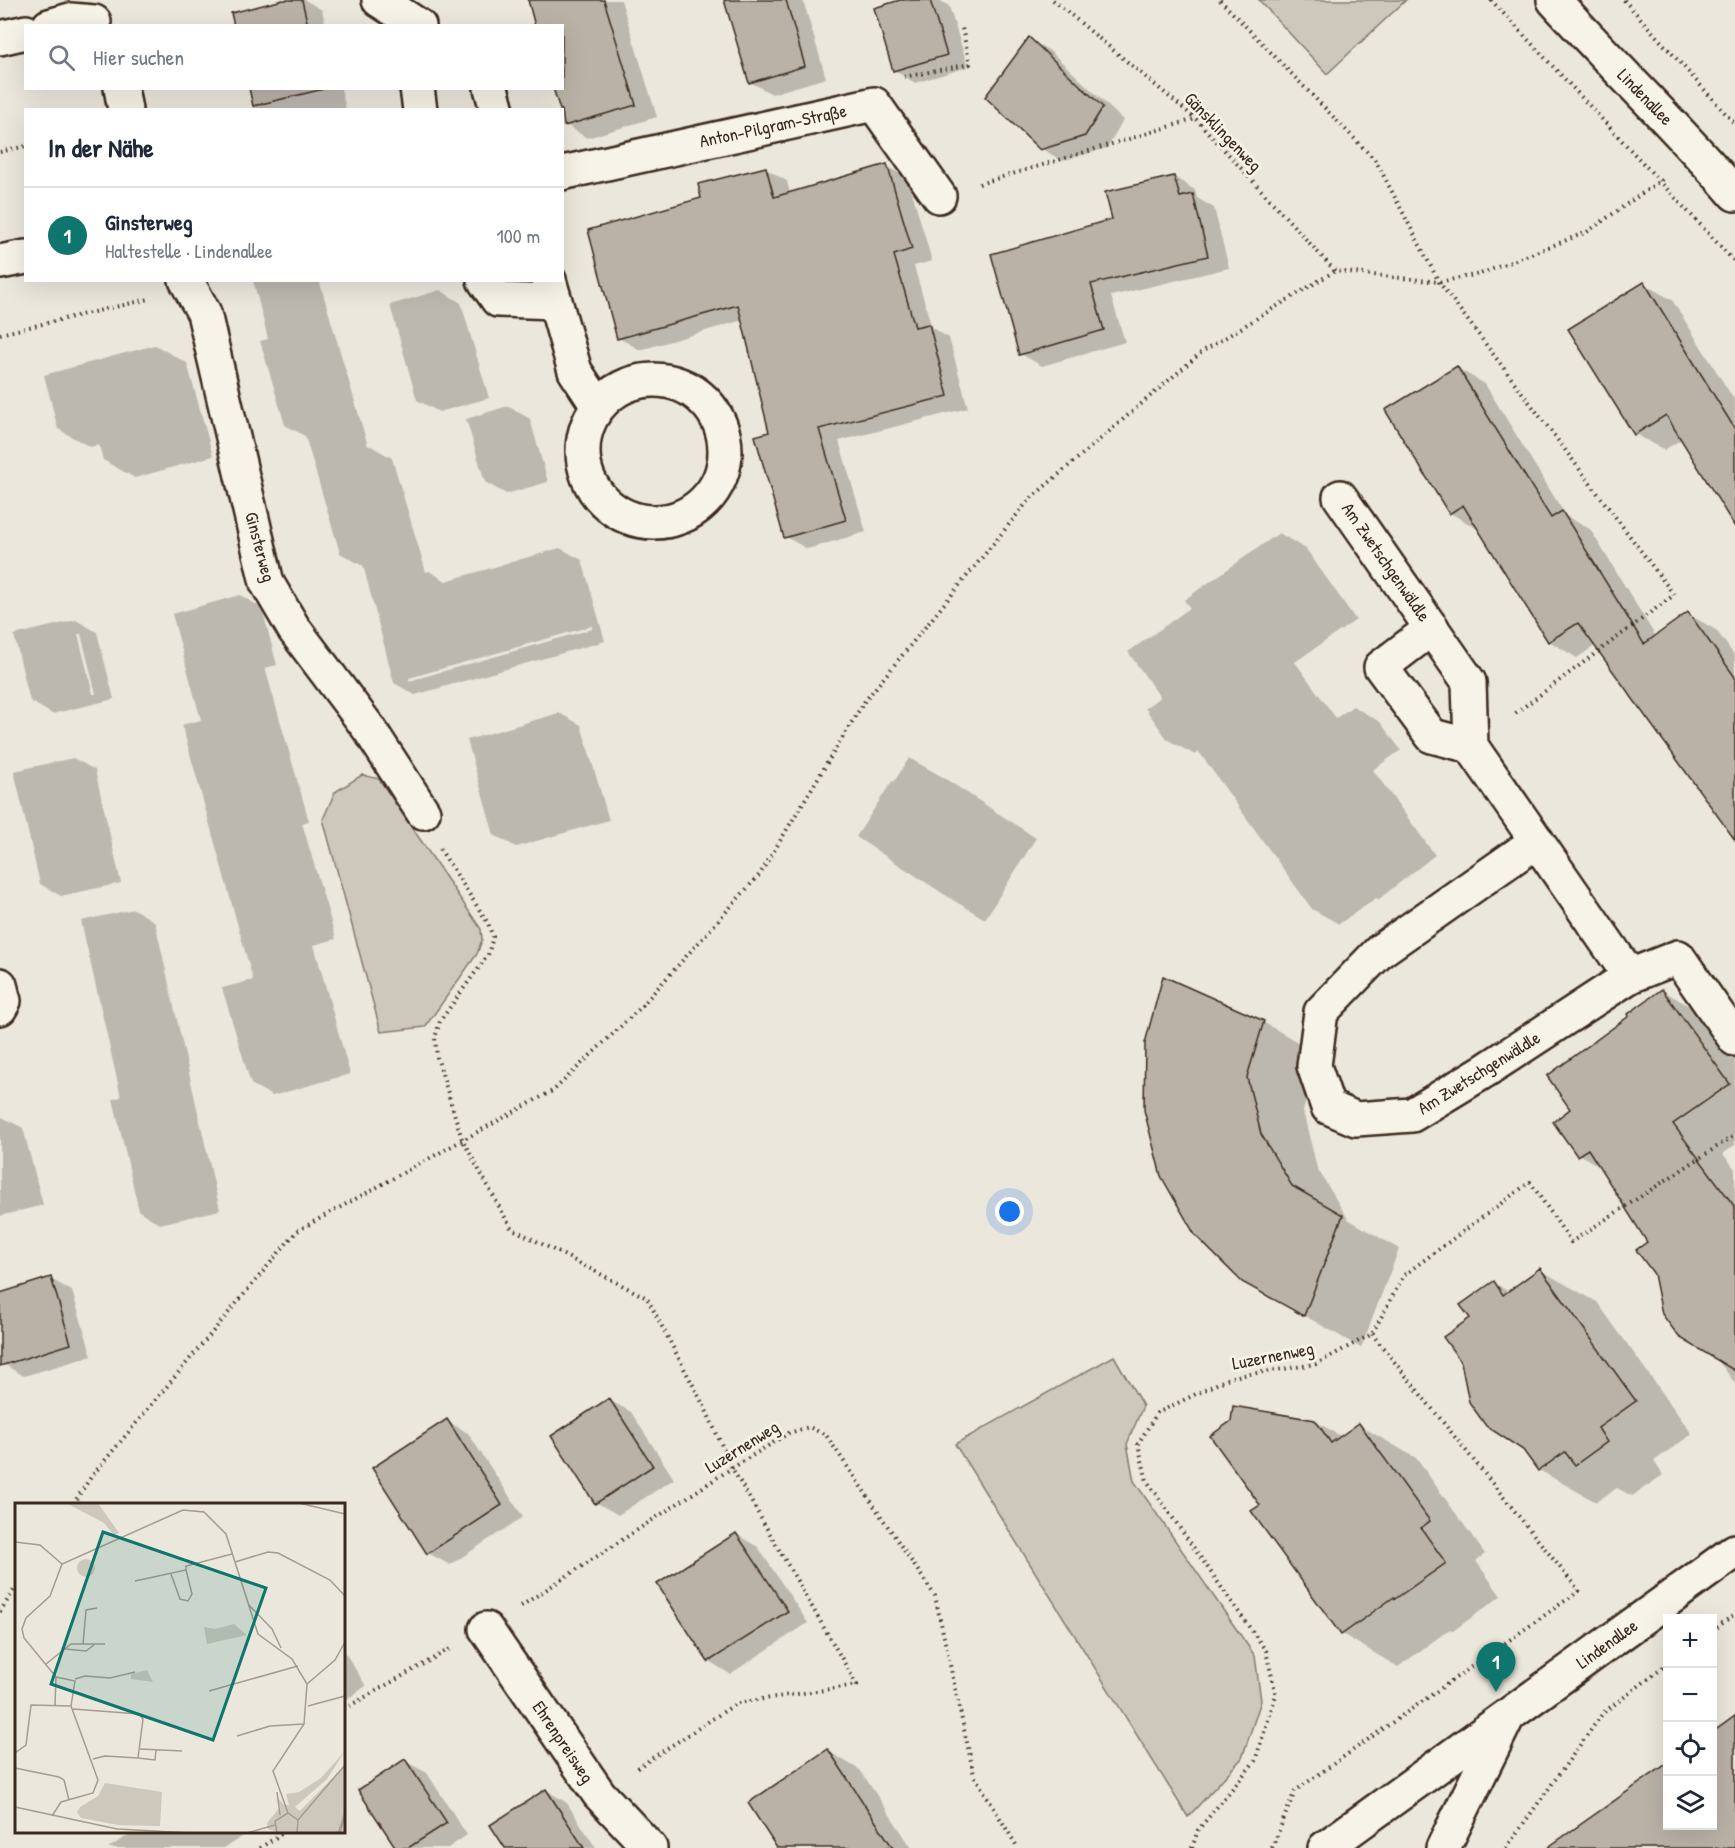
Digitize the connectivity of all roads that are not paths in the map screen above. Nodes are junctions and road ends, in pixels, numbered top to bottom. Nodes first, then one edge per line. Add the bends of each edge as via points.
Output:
1 (1554, 0) edge
2 (100, 16) edge
3 (56, 24) edge
4 (24, 32) edge
5 (0, 38) edge
6 (121, 90) edge
7 (417, 90) edge
8 (492, 90) edge
9 (125, 108) edge
10 (420, 108) edge
11 (496, 108) edge
12 (564, 173) edge
13 (1735, 194) edge
14 (939, 196) road end
15 (24, 257) edge
16 (0, 262) edge
17 (485, 282) edge
18 (188, 285) edge
19 (552, 291) edge
20 (598, 406) junction
21 (1340, 497) dead end
22 (1432, 628) junction
23 (1471, 746) junction
24 (423, 812) road end
25 (1537, 841) junction
26 (1630, 976) junction
27 (0, 985) edge
28 (0, 1008) edge
29 (1735, 1039) edge
30 (1735, 1551) edge
31 (486, 1629) road end
32 (1508, 1715) junction
33 (650, 1848) edge
34 (1325, 1848) edge
35 (1443, 1848) edge

1 - 13 street, Lindenallee
2 - 3 street
4 - 5 street
6 - 9 street
7 - 10 street
8 - 11 street
12 - 14 street, Anton-Pilgram-Straße via 874,104
15 - 16 street
17 - 19 street via 498,300
18 - 24 street, Ginsterweg via 204,313 267,583 294,629 370,730
19 - 20 street via 575,371
20 - 20 street via 584,441 584,463 590,483 602,501 620,514 640,521 662,522 682,517 700,506 723,470 725,448 721,427 711,408 676,383 655,380 633,382
21 - 22 street, Am Zwetschgenwäldle
22 - 23 street, Am Zwetschgenwäldle via 1469,682
22 - 23 street, Am Zwetschgenwäldle via 1381,667 1432,736
23 - 25 street
25 - 26 street
25 - 26 street, Am Zwetschgenwäldle via 1380,951 1321,1011 1314,1066 1329,1107 1356,1119 1412,1114
26 - 29 street, Am Zwetschgenwäldle via 1678,957
27 - 28 street via 4,1001
30 - 32 street, Lindenallee
31 - 33 street, Ehrenpreisweg via 598,1794
32 - 34 street, Lindenallee
32 - 35 street, Lindenallee

